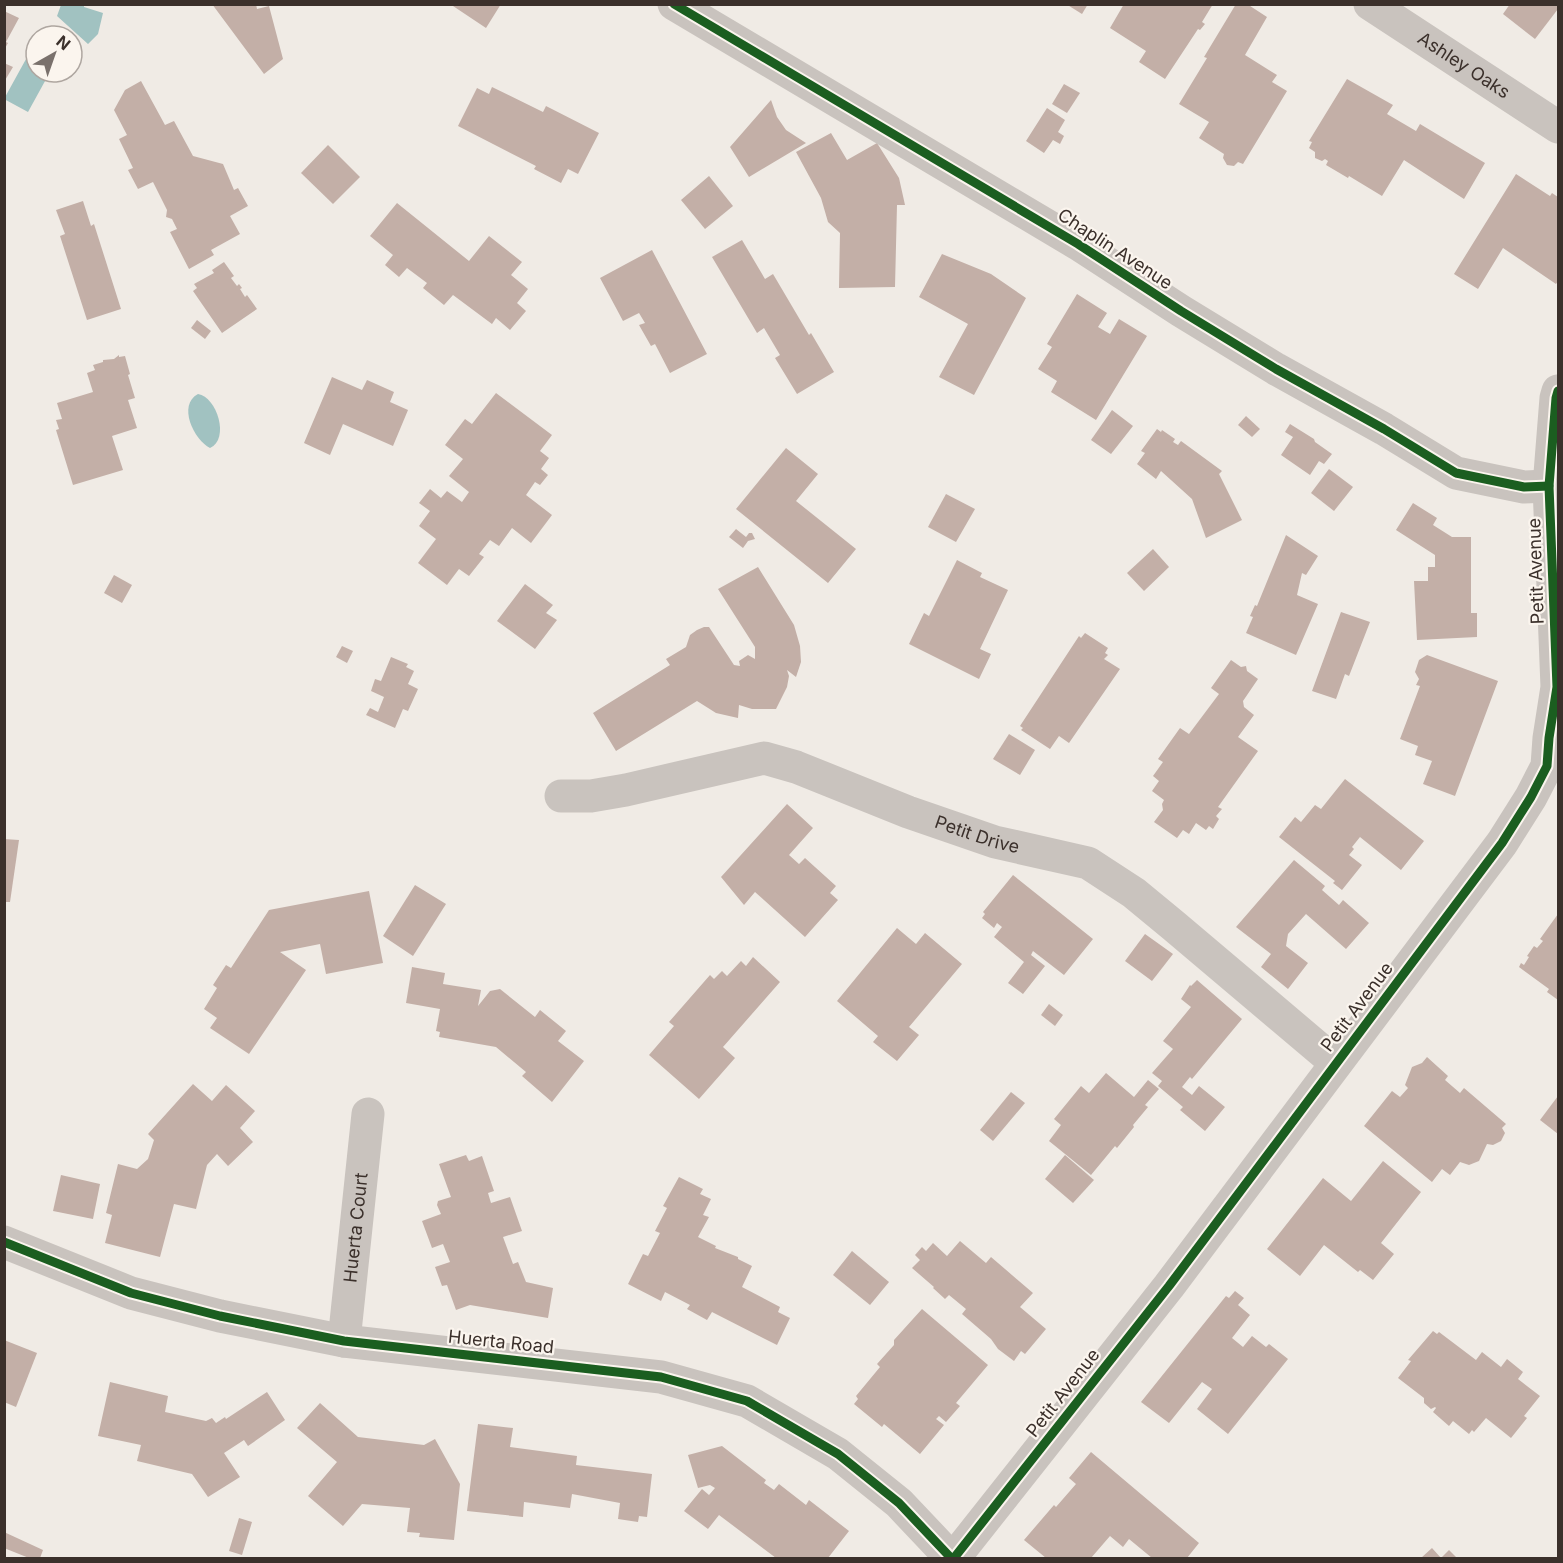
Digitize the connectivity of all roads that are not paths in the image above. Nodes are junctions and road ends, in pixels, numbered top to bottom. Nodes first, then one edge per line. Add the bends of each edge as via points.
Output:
1 (674, 4) edge
2 (1370, 4) edge
3 (1558, 127) edge
4 (1558, 391) edge
5 (1549, 486) junction
6 (1553, 768) edge
7 (561, 796) dead end
8 (1336, 1063) junction
9 (368, 1114) dead end
10 (4, 1242) edge
11 (344, 1341) junction
12 (952, 1558) edge

1 - 5 street, Chaplin Avenue via 1078,244 1276,369 1456,473 1524,487
2 - 3 street, Ashley Oaks
4 - 5 street, Petit Avenue
5 - 6 street, Petit Avenue via 1557,687 1549,738
6 - 8 street, Petit Avenue via 1502,843
7 - 8 street, Petit Drive via 626,790 764,759 796,767 995,842 1088,863 1134,893
8 - 12 street, Petit Avenue via 1169,1286
9 - 11 street, Huerta Court
10 - 11 street, Huerta Road via 130,1293
11 - 12 street, Huerta Road via 662,1377 747,1401 838,1454 899,1503

